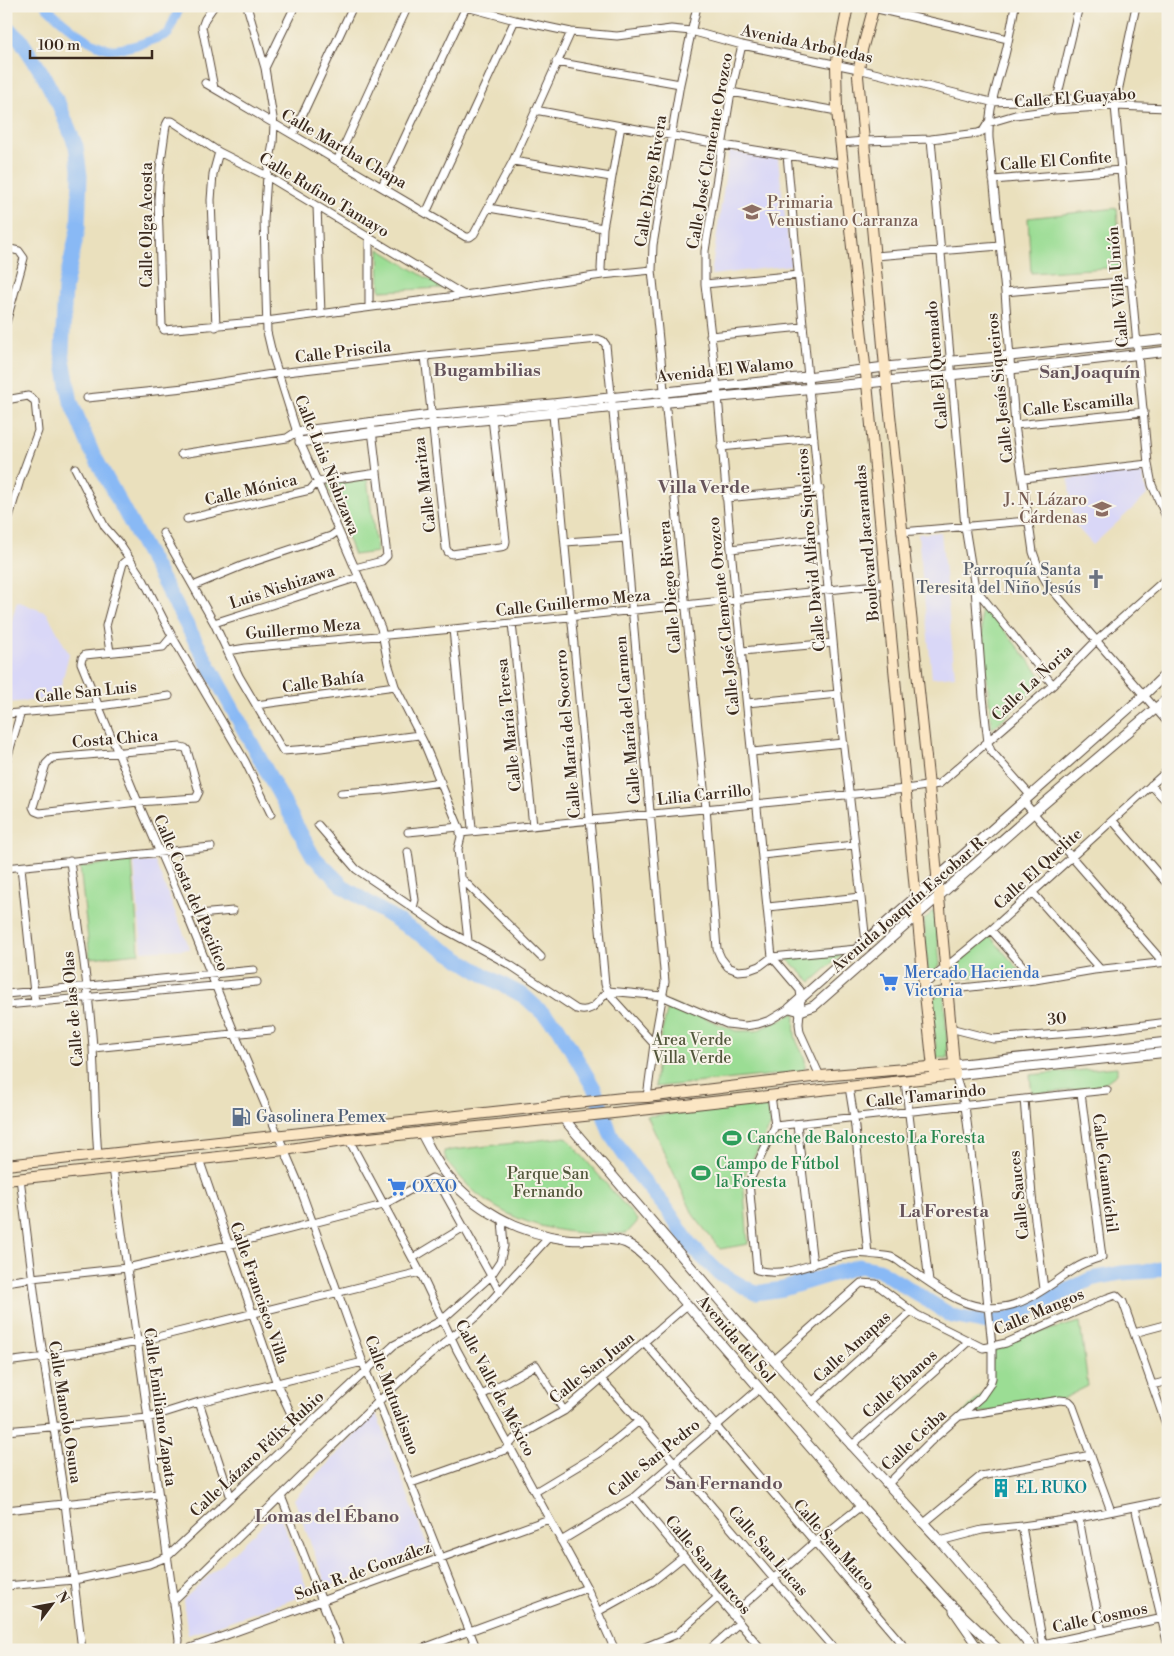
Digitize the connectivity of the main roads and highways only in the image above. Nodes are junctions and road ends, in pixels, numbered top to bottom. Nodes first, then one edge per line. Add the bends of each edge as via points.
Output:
1 (848, 6) edge
2 (874, 7) edge
3 (935, 1072) junction
4 (6, 1166) edge
5 (6, 1180) edge

1 - 3 main road, Boulevard Jacarandas via 836,65 837,111 866,369
2 - 3 main road via 858,69 954,1070
3 - 4 main road via 820,1076
3 - 5 main road via 904,1080 849,1087

